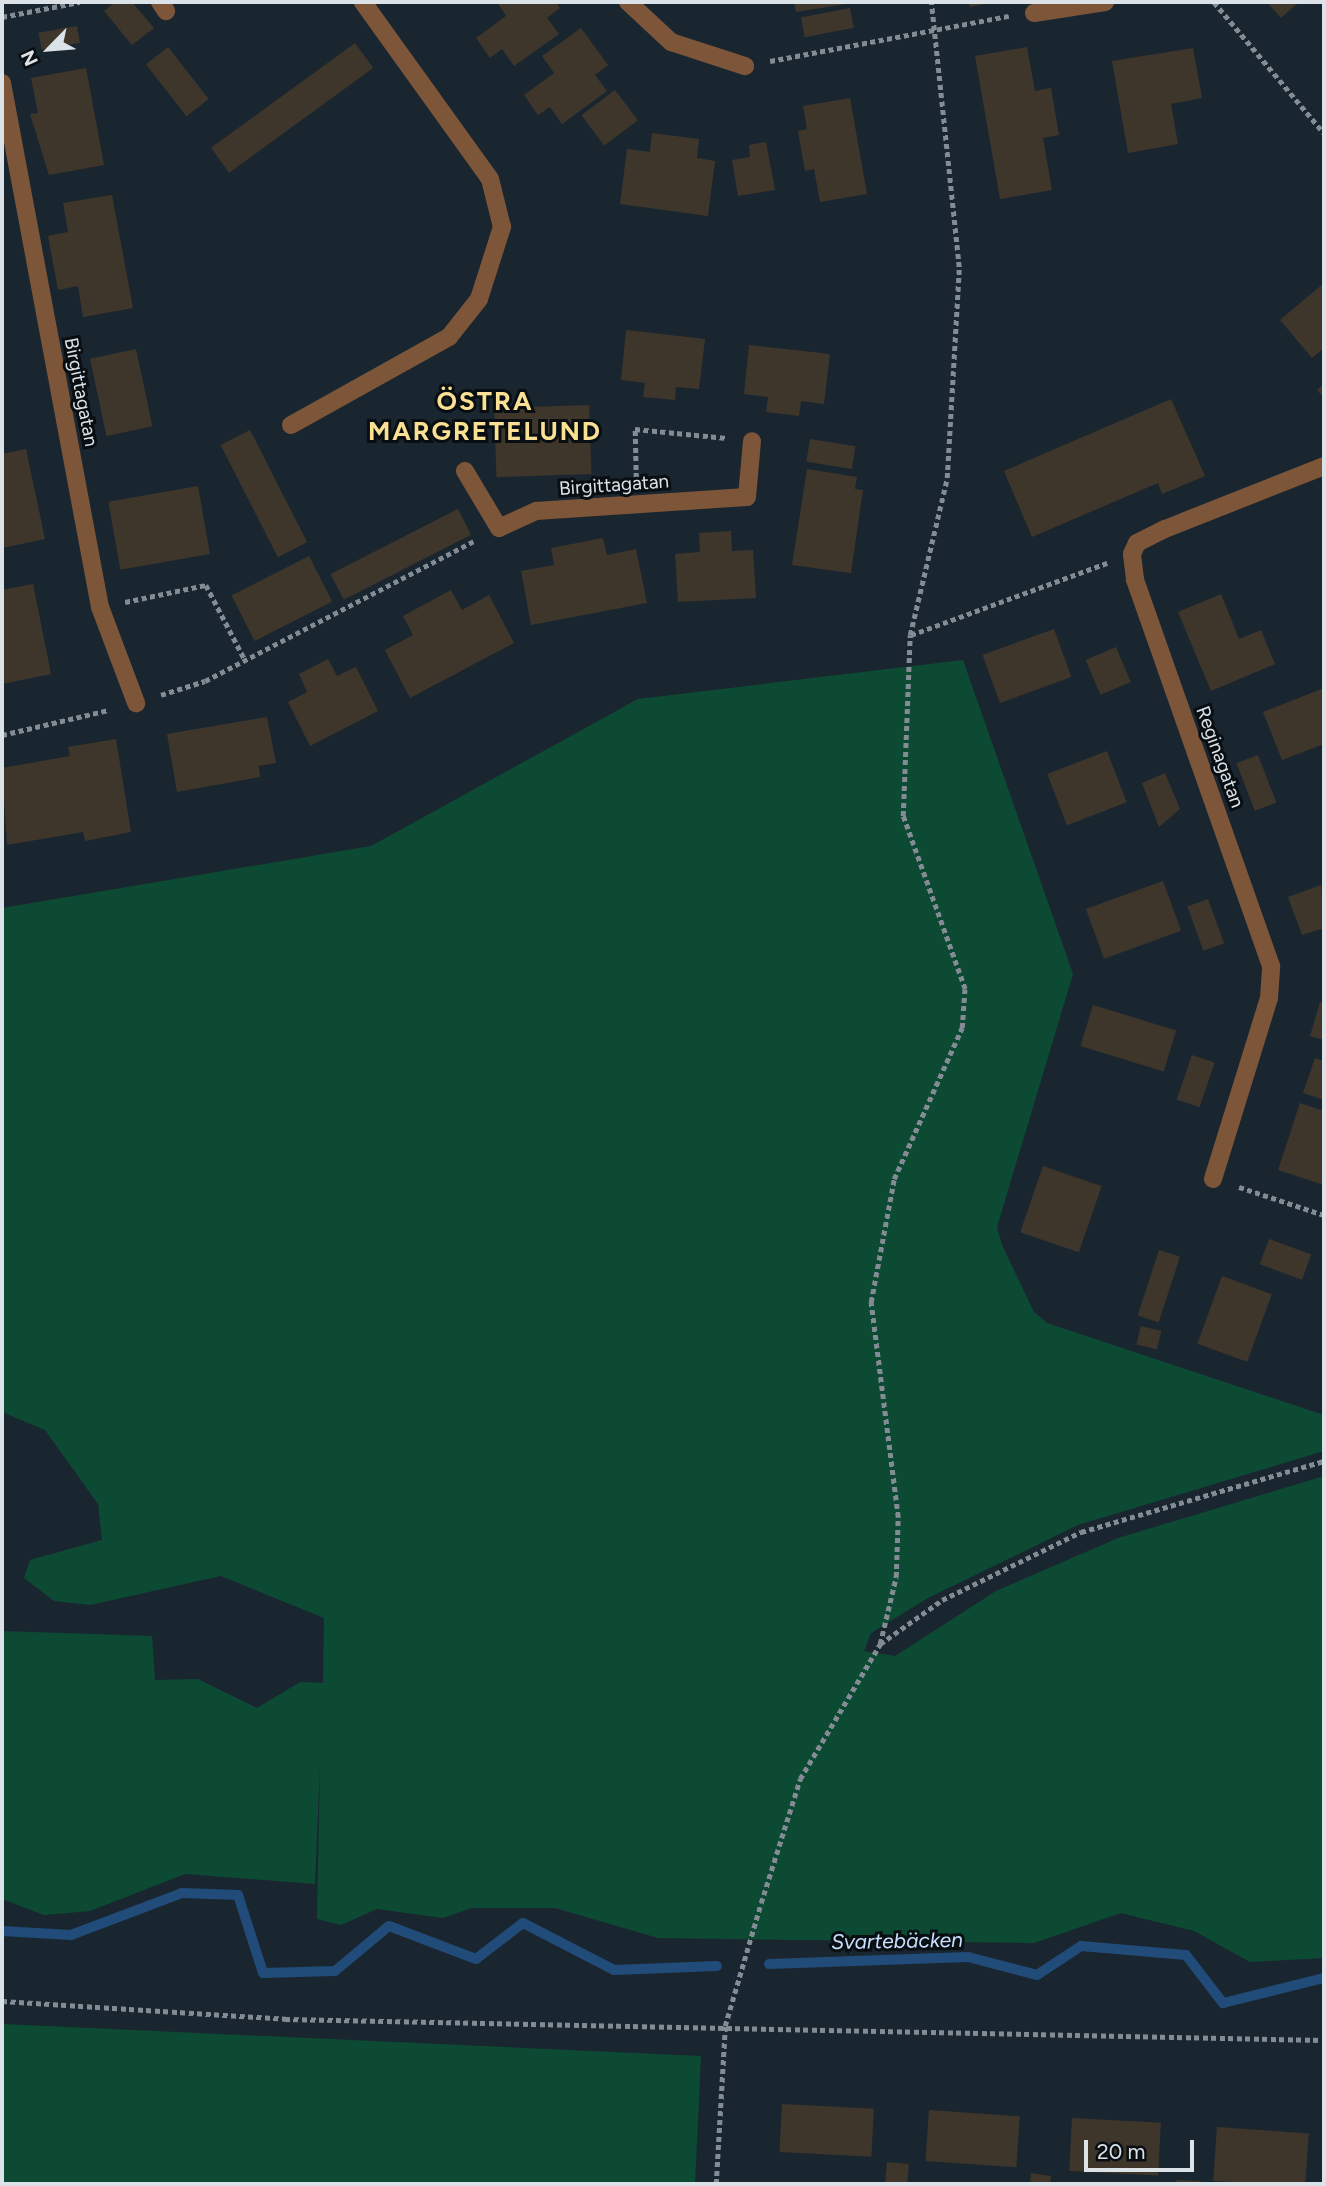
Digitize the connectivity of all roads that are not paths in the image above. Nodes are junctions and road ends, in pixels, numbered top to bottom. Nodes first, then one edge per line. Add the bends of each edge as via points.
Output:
1 (363, 2) edge
2 (628, 2) edge
3 (1105, 2) edge
4 (1034, 13) road end
5 (745, 66) road end
6 (2, 83) edge
7 (291, 425) dead end
8 (752, 441) road end
9 (1324, 466) edge
10 (465, 471) dead end
11 (136, 703) road end
12 (1213, 1179) road end

1 - 7 street via 490,179 502,227 479,299 449,337
2 - 5 street via 671,42
3 - 4 street
6 - 11 street, Birgittagatan via 100,607
8 - 10 street, Birgittagatan via 747,497 536,511 499,528
9 - 12 street, Reginagatan via 1165,529 1137,543 1132,554 1135,579 1271,966 1269,998

